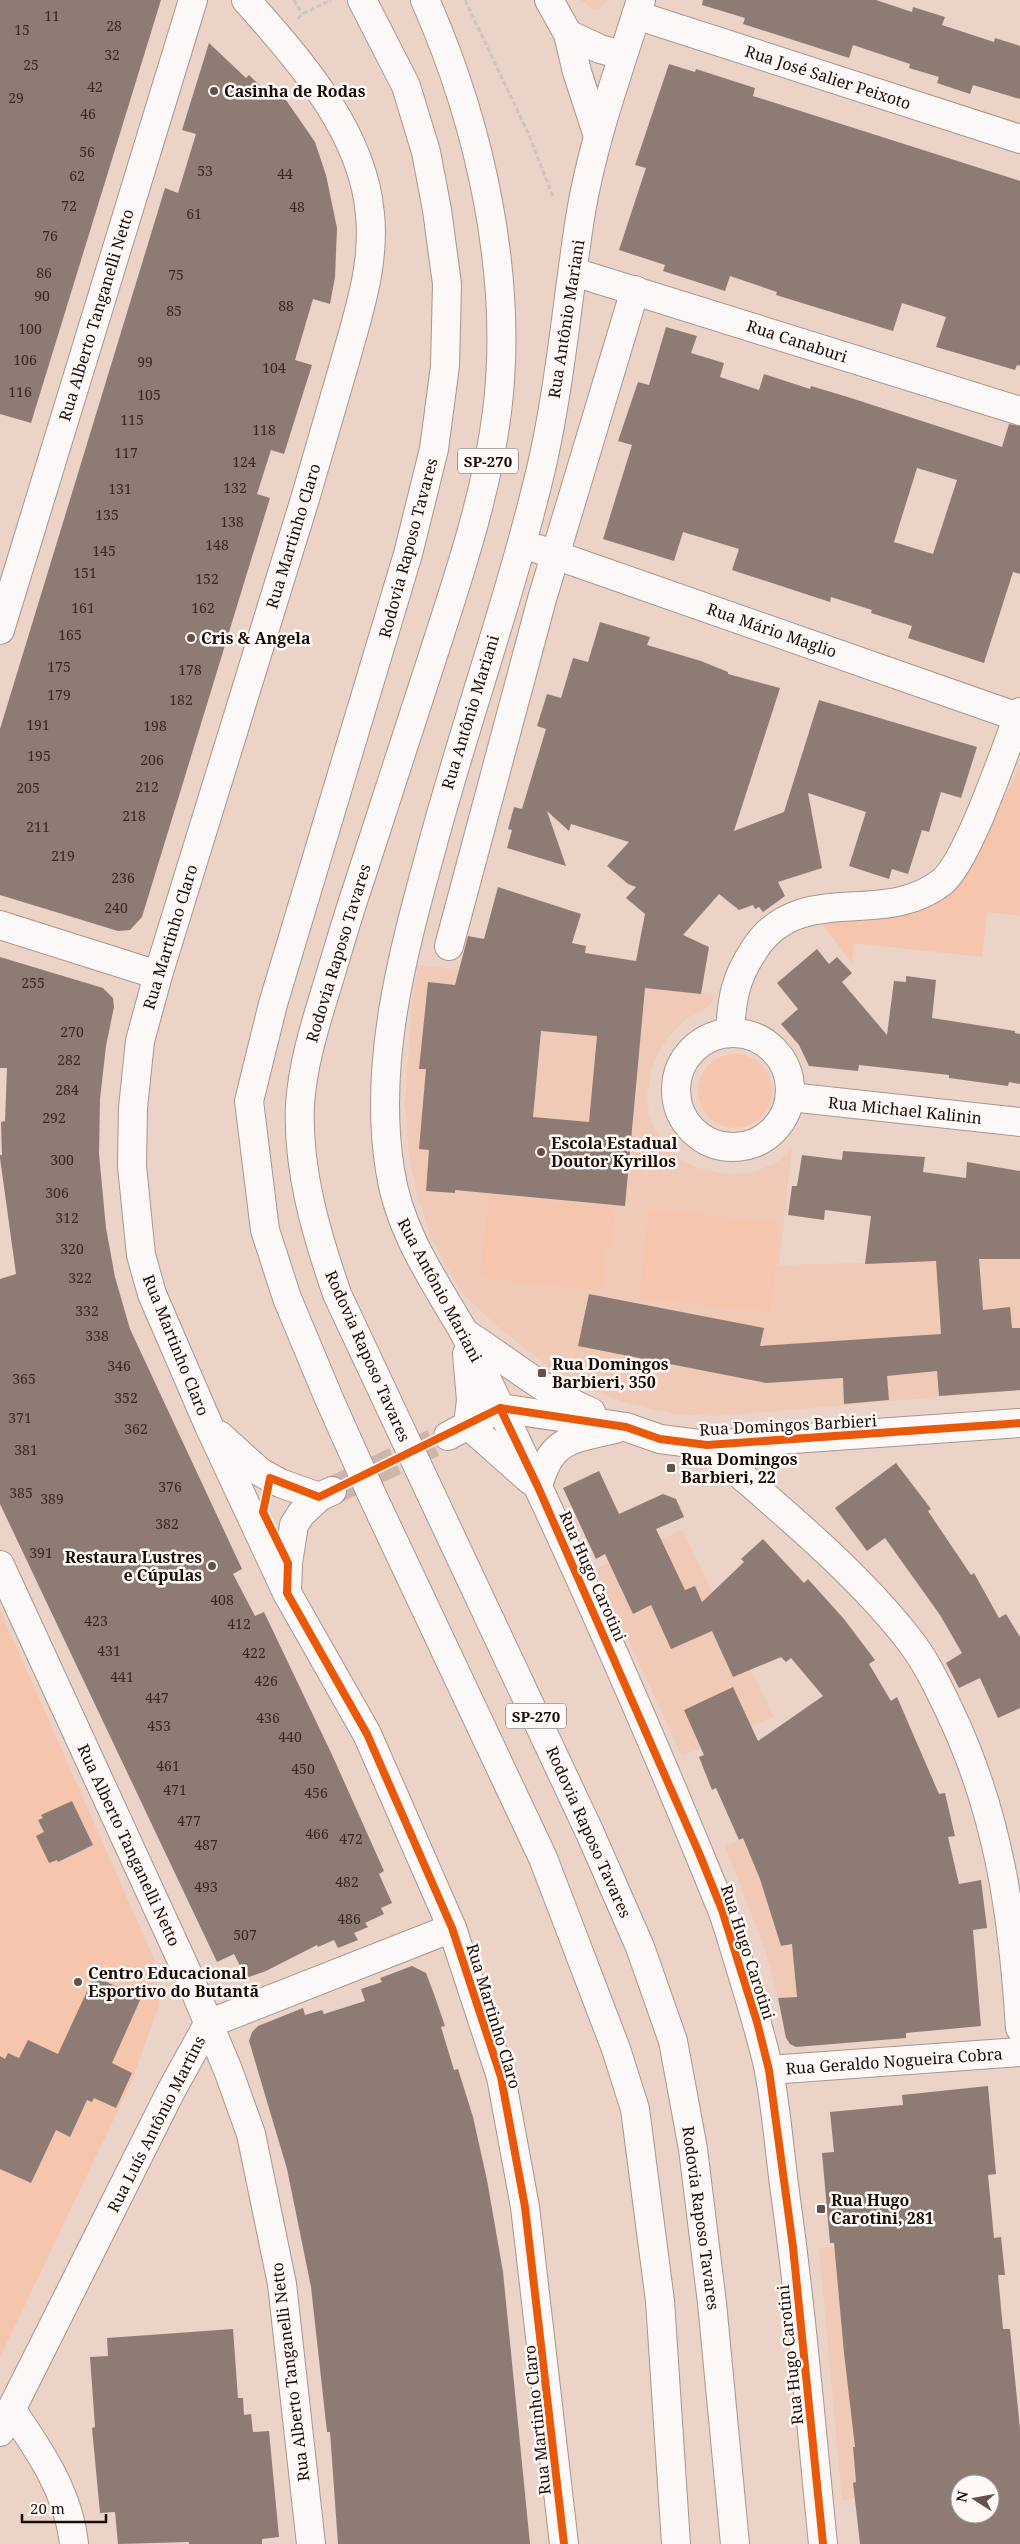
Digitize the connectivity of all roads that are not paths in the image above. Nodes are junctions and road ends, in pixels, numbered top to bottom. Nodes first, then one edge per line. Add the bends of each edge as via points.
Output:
1 (193, 0) edge
2 (246, 0) edge
3 (362, 0) edge
4 (425, 0) edge
5 (549, 0) edge
6 (639, 8) edge
7 (568, 34) junction
8 (622, 55) junction
9 (597, 133) junction
10 (1020, 139) edge
11 (574, 272) junction
12 (635, 290) junction
13 (1020, 411) edge
14 (522, 543) junction
15 (555, 555) junction
16 (0, 630) edge
17 (1019, 715) edge
18 (0, 925) edge
19 (449, 946) dead end
20 (158, 974) junction
21 (730, 1032) junction
22 (790, 1097) junction
23 (1020, 1122) edge
24 (464, 1332) junction
25 (500, 1408) junction
26 (1020, 1423) edge
27 (209, 1426) junction
28 (626, 1427) junction
29 (458, 1430) junction
30 (708, 1445) junction
31 (538, 1487) junction
32 (0, 1565) edge
33 (287, 1593) junction
34 (452, 1928) junction
35 (208, 2024) junction
36 (1020, 2028) edge
37 (1020, 2052) edge
38 (768, 2070) junction
39 (6, 2420) edge
40 (74, 2544) edge
41 (310, 2544) edge
42 (564, 2544) edge
43 (676, 2544) edge
44 (735, 2544) edge
45 (823, 2544) edge

1 - 16 main road, Rua Alberto Tanganelli Netto
2 - 20 main road, Rua Martinho Claro via 317,85 340,122 366,189 370,254 364,292 323,440
3 - 43 main road, Rodovia Raposo Tavares / SP-270 via 406,86 426,152 447,284 445,366 434,449 408,554 273,1004 249,1101 265,1230 287,1298 334,1410 542,1858 616,2049 632,2100 660,2301
4 - 44 main road, Rodovia Raposo Tavares / SP-270 via 473,129 492,223 501,331 497,412 467,549 308,1049 300,1104 303,1163 316,1234 337,1294 590,1833 640,1947 673,2041 693,2149 711,2294
5 - 7 main road
6 - 8 main road, Rua Antônio Mariani
6 - 10 main road, Rua José Salier Peixoto
7 - 8 main road
7 - 9 main road
8 - 9 main road, Rua Antônio Mariani
9 - 11 main road, Rua Antônio Mariani via 580,218
11 - 12 main road, Rua Canaburi
11 - 14 main road, Rua Antônio Mariani via 542,463
12 - 13 main road, Rua Canaburi
12 - 15 main road
14 - 15 main road, Rua Mário Maglio
14 - 24 main road, Rua Antônio Mariani via 457,752 402,954 392,1008 386,1108 388,1161 396,1202 431,1280
15 - 17 main road, Rua Mário Maglio
15 - 19 main road
17 - 21 main road via 975,827 945,880 933,889 900,902 819,908 800,912 773,927 739,975 731,1005
18 - 20 main road
20 - 27 main road, Rua Martinho Claro via 140,1040 133,1108 132,1166 141,1255 152,1294
21 - 22 main road via 750,1034 768,1044 782,1058 789,1077
21 - 22 main road via 711,1036 694,1048 682,1063 676,1083 677,1103 685,1121 698,1136 716,1145 736,1148 755,1143 772,1132 784,1117
22 - 23 main road, Rua Michael Kalinin
24 - 25 main road, Rua Antônio Mariani
24 - 28 main road via 569,1403
24 - 29 main road via 470,1378
25 - 28 main road, Rua Domingos Barbieri
25 - 29 main road
25 - 31 main road, Rua Hugo Carotini
26 - 30 main road, Rua Domingos Barbieri
27 - 33 main road, Rua Martinho Claro
27 - 33 main road via 260,1472 280,1483 326,1494 301,1514 294,1525
28 - 30 main road, Rua Domingos Barbieri via 660,1439
28 - 31 main road via 562,1446 551,1454 543,1467
29 - 31 main road
30 - 36 main road via 828,1553 865,1591 907,1637 936,1683 966,1745 996,1838 1008,1900
31 - 38 main road, Rua Hugo Carotini via 722,1910 757,2022
32 - 35 main road, Rua Alberto Tanganelli Netto
33 - 34 main road, Rua Martinho Claro via 367,1734
34 - 35 main road, Rua Luís Antônio Martins
34 - 42 main road, Rua Martinho Claro via 501,2077 512,2129 527,2217
35 - 39 main road, Rua Luís Antônio Martins via 166,2100
35 - 41 main road, Rua Alberto Tanganelli Netto via 251,2134 282,2284
37 - 38 main road, Rua Geraldo Nogueira Cobra
38 - 45 main road, Rua Hugo Carotini via 793,2247
39 - 40 main road via 43,2458 64,2498

